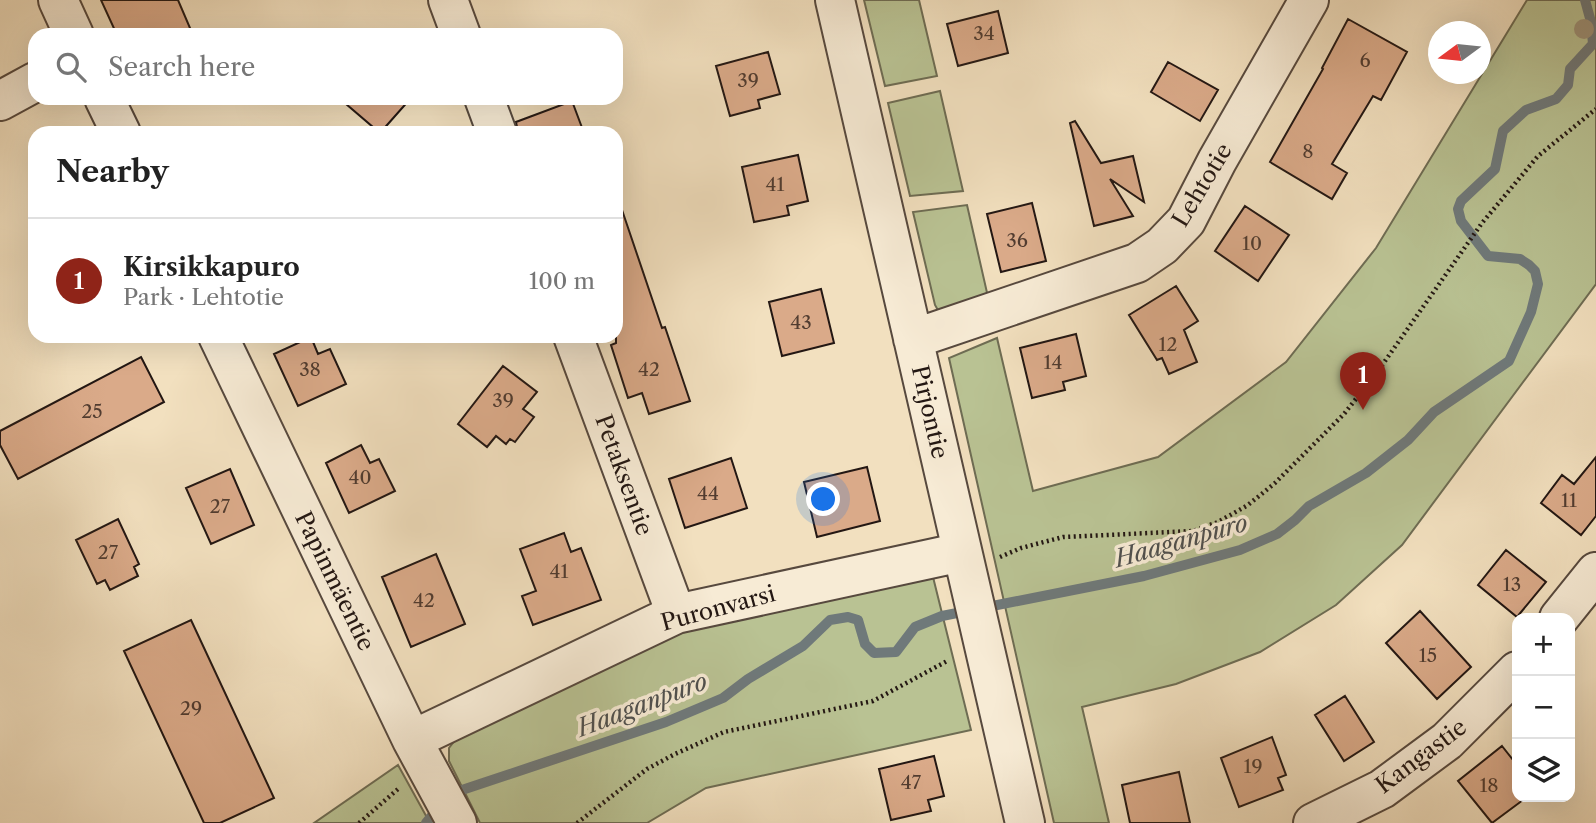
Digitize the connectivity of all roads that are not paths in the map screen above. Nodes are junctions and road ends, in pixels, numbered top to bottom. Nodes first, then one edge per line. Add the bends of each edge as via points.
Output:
1 (58, 0) edge
2 (448, 0) edge
3 (835, 0) edge
4 (1309, 0) edge
5 (71, 28) edge
6 (458, 28) edge
7 (28, 86) edge
8 (0, 101) edge
9 (107, 105) edge
10 (487, 105) edge
11 (118, 126) edge
12 (495, 126) edge
13 (913, 339) junction
14 (221, 343) edge
15 (576, 343) edge
16 (966, 570) junction
17 (1596, 572) edge
18 (1563, 613) edge
19 (676, 614) junction
20 (1512, 676) edge
21 (423, 761) junction
22 (457, 823) edge
23 (1026, 823) edge
24 (1313, 823) edge

1 - 5 street
2 - 6 street
3 - 13 street, Pirjontie
4 - 13 street, Lehtotie via 1186,221 1163,246 1137,263
7 - 8 street
9 - 11 street
10 - 12 street
13 - 16 street, Pirjontie
14 - 21 street, Papinmäentie
15 - 19 street, Petaksentie
16 - 19 street, Puronvarsi
16 - 23 street, Pirjontie
17 - 18 street
19 - 21 street, Puronvarsi
20 - 24 street, Kangastie via 1447,741 1382,789
21 - 22 street, Papinmäentie

